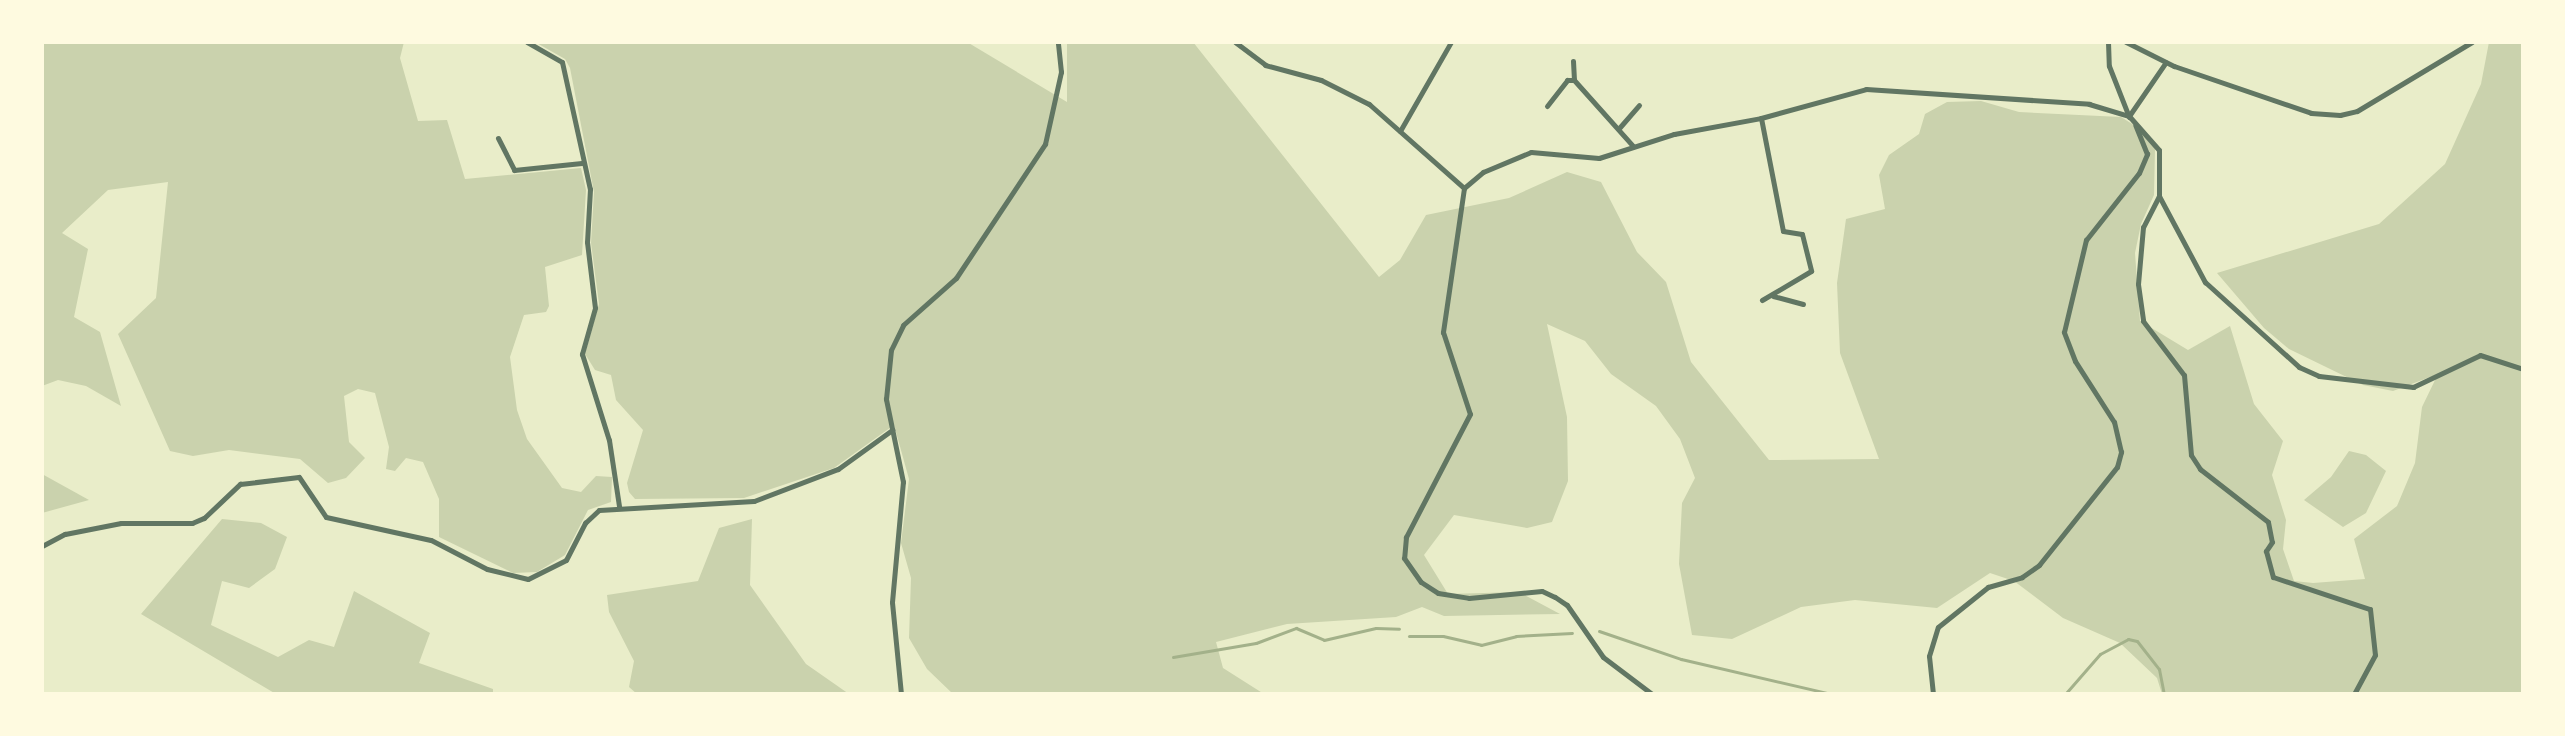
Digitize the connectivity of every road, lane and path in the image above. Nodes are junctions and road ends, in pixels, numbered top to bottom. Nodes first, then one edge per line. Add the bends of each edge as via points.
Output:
1 (527, 42) edge
2 (1058, 42) edge
3 (1235, 42) edge
4 (1451, 42) edge
5 (2108, 42) edge
6 (2126, 42) edge
7 (2472, 42) edge
8 (1573, 61) dead end
9 (2166, 62) junction
10 (1574, 80) junction
11 (1639, 105) dead end
12 (1547, 106) dead end
13 (2129, 116) junction
14 (1761, 118) junction
15 (1620, 127) junction
16 (1400, 131) junction
17 (498, 138) dead end
18 (1633, 146) junction
19 (582, 163) junction
20 (1464, 188) junction
21 (2159, 196) junction
22 (1772, 295) junction
23 (1762, 300) dead end
24 (1803, 304) dead end
25 (2523, 369) edge
26 (892, 430) junction
27 (619, 506) junction
28 (42, 546) edge
29 (901, 694) edge
30 (1652, 694) edge
31 (1933, 694) edge
32 (2354, 694) edge

1 - 19 street via 562,62
2 - 26 street via 1061,72 1045,144 956,278 895,334 886,399
3 - 16 street via 1265,65 1347,91
4 - 16 street
5 - 13 street via 2109,66
6 - 9 street
7 - 9 street via 2357,111 2340,115 2311,113
8 - 10 street
9 - 13 street
10 - 12 street via 1567,80
10 - 15 street
11 - 15 street
13 - 14 street via 2089,104 1875,89
13 - 21 street via 2159,150
13 - 31 street via 2147,154 2139,173 2086,240 2064,332 2075,361 2114,422 2121,452 2117,467 2039,565 2022,577 1988,587 1938,627 1929,656
14 - 18 street
14 - 22 street via 1783,231 1802,234 1811,271
15 - 18 street
16 - 20 street
17 - 19 street via 514,170
18 - 20 street via 1599,158 1531,152 1483,172
19 - 27 street via 590,189 587,242 595,308 582,354 609,440
20 - 30 street via 1443,332 1470,414 1406,537 1404,558 1421,582 1438,593 1469,598 1542,591 1555,597 1567,605 1603,657
21 - 25 street via 2205,282 2299,367 2319,376 2413,387 2480,355
21 - 32 street via 2143,227 2138,284 2143,321 2184,375 2191,455 2200,469 2268,522 2273,532 2266,551 2273,577 2370,609 2375,655
22 - 23 street
22 - 24 street
26 - 27 street via 838,469 754,501
26 - 29 street via 903,482 892,602
27 - 28 street via 592,514 566,560 528,579 487,569 431,540 326,517 299,477 240,484 192,523 121,523 65,534

